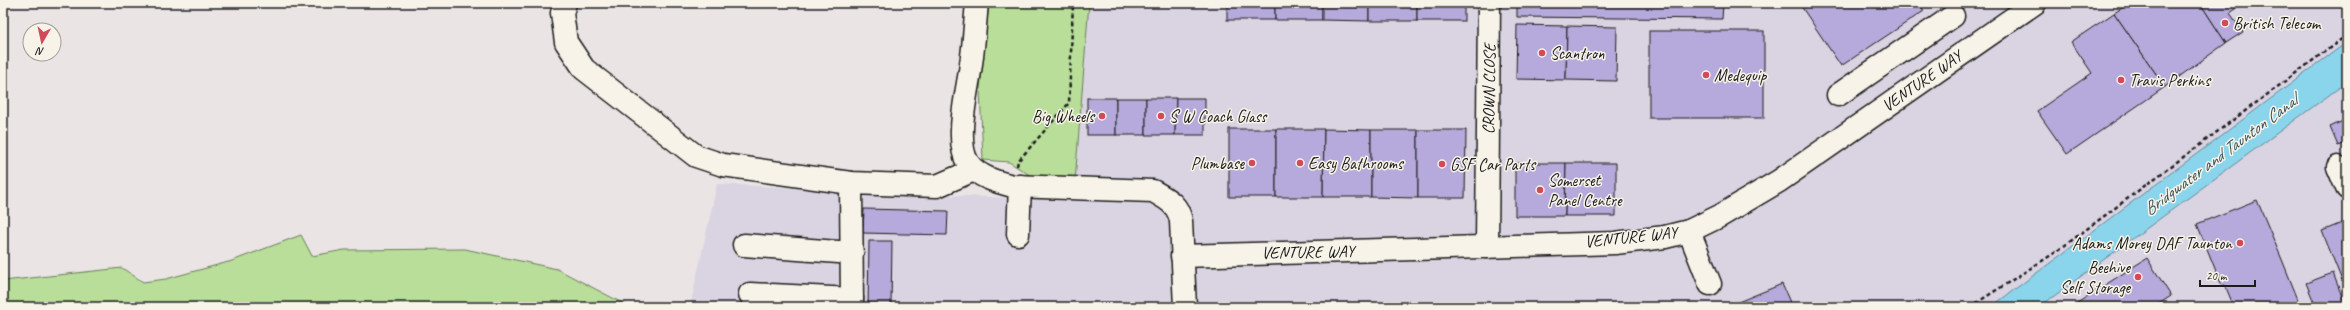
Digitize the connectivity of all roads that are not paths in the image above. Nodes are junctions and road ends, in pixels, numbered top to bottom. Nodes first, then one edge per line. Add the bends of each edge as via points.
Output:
1 (565, 3) edge
2 (977, 3) edge
3 (1489, 3) edge
4 (2035, 3) edge
5 (1949, 9) edge
6 (1973, 45) junction
7 (1838, 95) dead end
8 (2338, 167) dead end
9 (974, 170) junction
10 (851, 183) junction
11 (1016, 186) junction
12 (2347, 188) edge
13 (1689, 231) junction
14 (1018, 234) dead end
15 (744, 245) dead end
16 (1487, 247) junction
17 (852, 253) junction
18 (1182, 256) junction
19 (1710, 284) dead end
20 (750, 294) dead end
21 (852, 303) edge
22 (1185, 307) edge

1 - 10 street via 562,13 566,42 584,69 696,156 723,165
2 - 9 street via 963,132 964,154
3 - 16 street, CROWN CLOSE
4 - 6 street, VENTURE WAY
5 - 6 street
5 - 7 street
6 - 13 street, VENTURE WAY via 1779,181
8 - 12 street
9 - 10 street via 937,186
9 - 11 street via 995,182
10 - 17 street
11 - 14 street
11 - 18 street via 1153,191 1172,202 1180,213
13 - 16 street, VENTURE WAY via 1665,237 1614,242
13 - 19 street
15 - 17 street
16 - 18 street, VENTURE WAY
17 - 21 street
18 - 22 street
20 - 21 street

